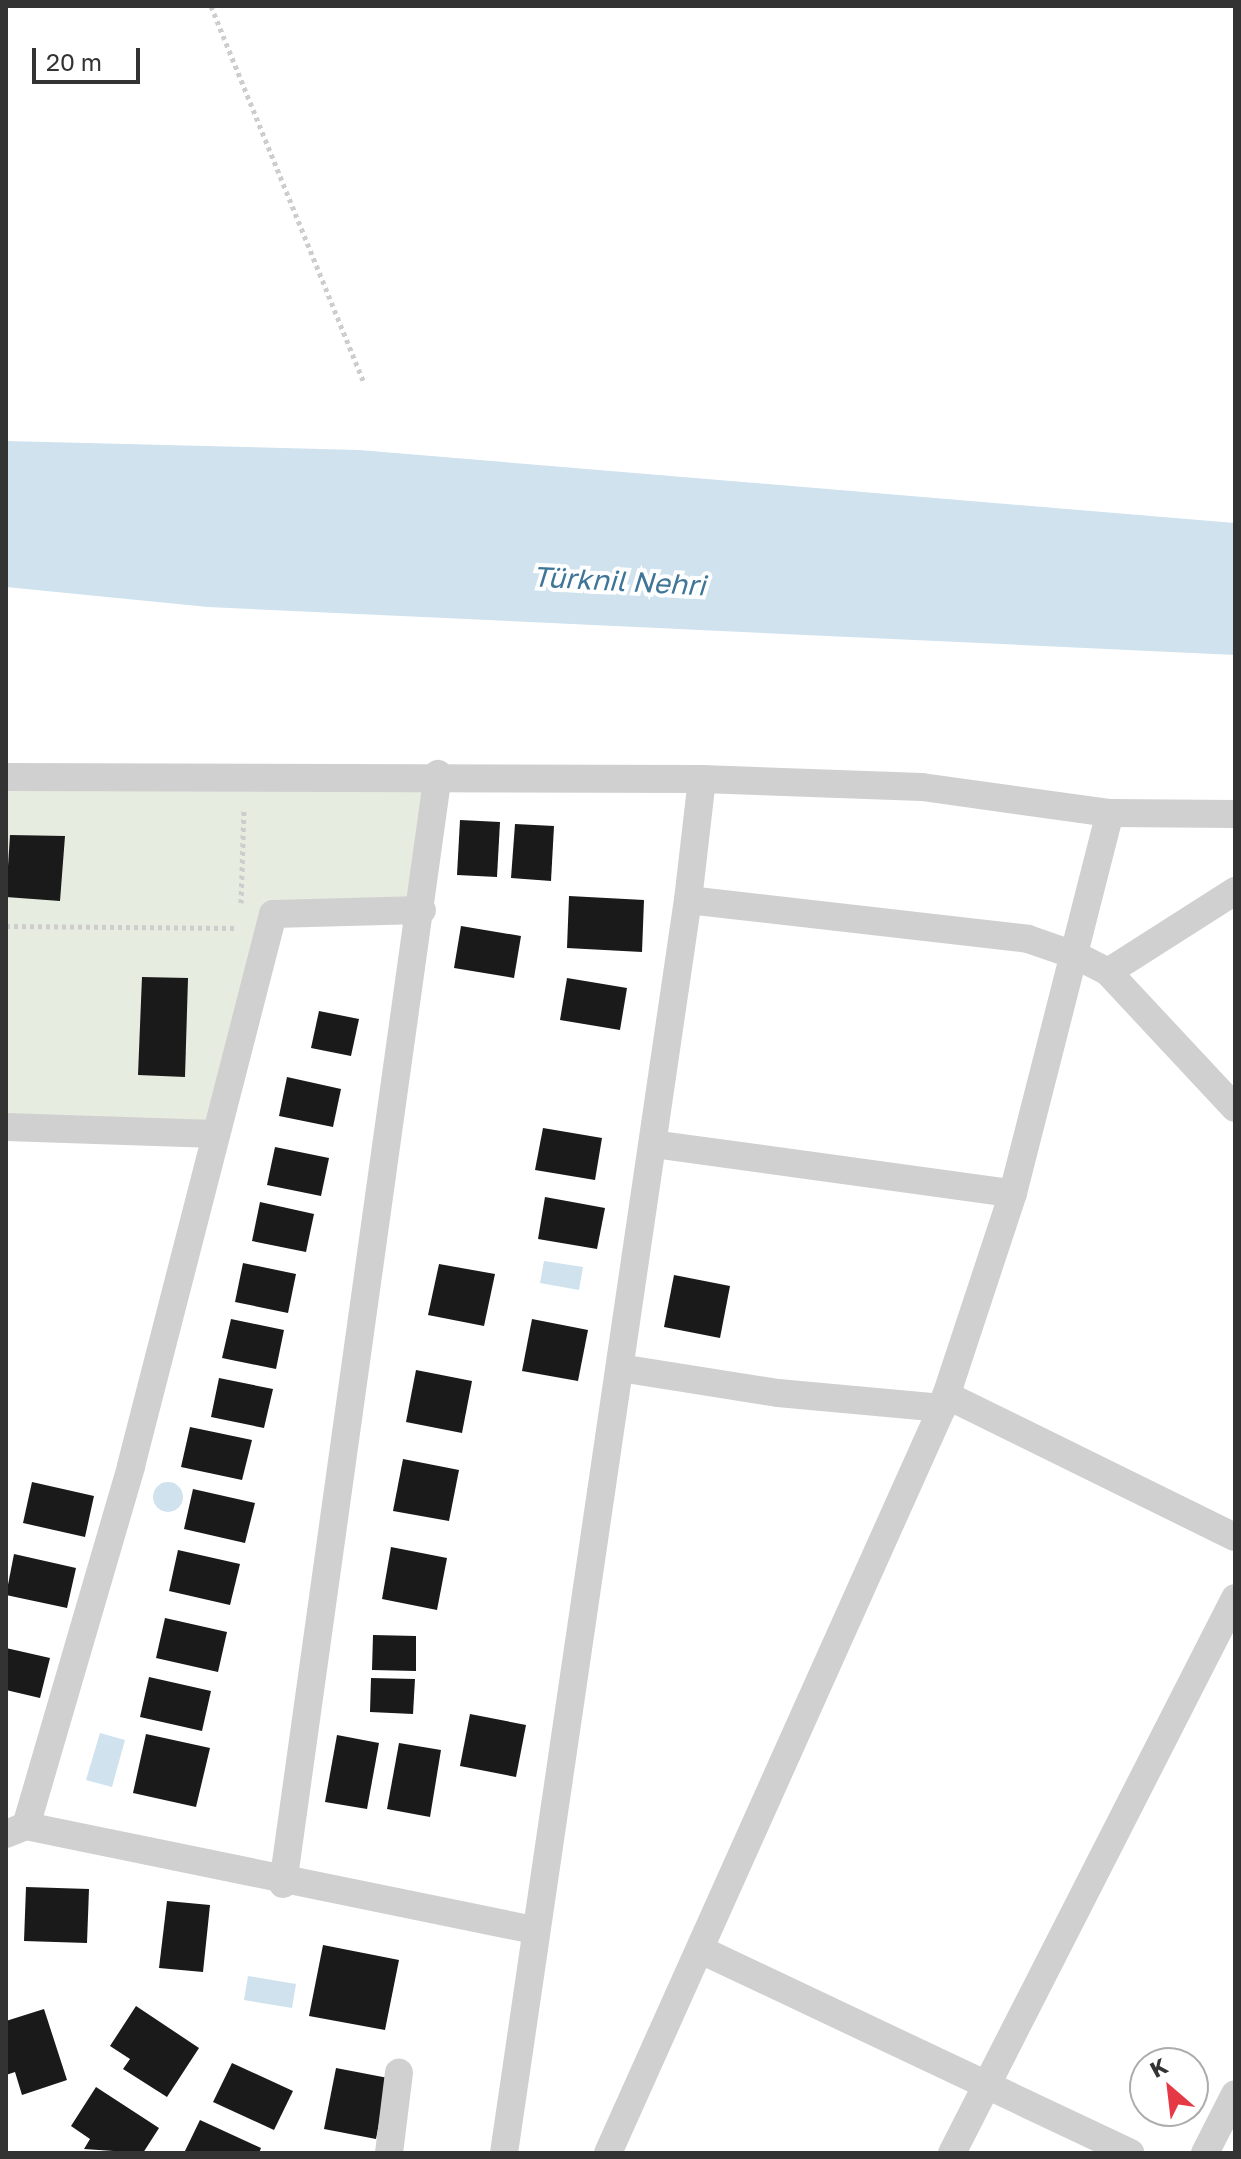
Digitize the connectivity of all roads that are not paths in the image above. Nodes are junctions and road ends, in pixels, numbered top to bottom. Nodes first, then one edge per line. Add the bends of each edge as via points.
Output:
1 (438, 774) junction
2 (6, 777) edge
3 (702, 779) junction
4 (1110, 813) junction
5 (1235, 814) edge
6 (1235, 891) edge
7 (688, 900) junction
8 (422, 910) junction
9 (1077, 956) junction
10 (1108, 972) junction
11 (1235, 1108) edge
12 (6, 1127) edge
13 (215, 1134) junction
14 (653, 1144) junction
15 (1013, 1193) junction
16 (620, 1368) junction
17 (944, 1402) junction
18 (1235, 1537) edge
19 (1235, 1598) edge
20 (16, 1830) edge
21 (283, 1884) junction
22 (534, 1930) junction
23 (701, 1950) junction
24 (399, 2073) dead end
25 (986, 2084) junction
26 (1235, 2094) edge
27 (389, 2153) edge
28 (504, 2153) edge
29 (608, 2153) edge
30 (952, 2153) edge
31 (1130, 2153) edge
32 (1205, 2153) edge

1 - 2 street
1 - 3 street
1 - 8 street
3 - 4 street via 922,787
3 - 7 street
4 - 5 street
4 - 9 street
6 - 10 street
7 - 9 street via 1028,939
7 - 14 street
8 - 13 street via 273,914
8 - 21 street
9 - 10 street
9 - 15 street
10 - 11 street
12 - 13 street
13 - 20 street via 131,1466
14 - 15 street
14 - 16 street
15 - 17 street
16 - 17 street via 778,1393
16 - 22 street
17 - 18 street
17 - 23 street
19 - 25 street
20 - 21 street
21 - 22 street
22 - 28 street
23 - 25 street
23 - 29 street
24 - 27 street
25 - 30 street
25 - 31 street
26 - 32 street

